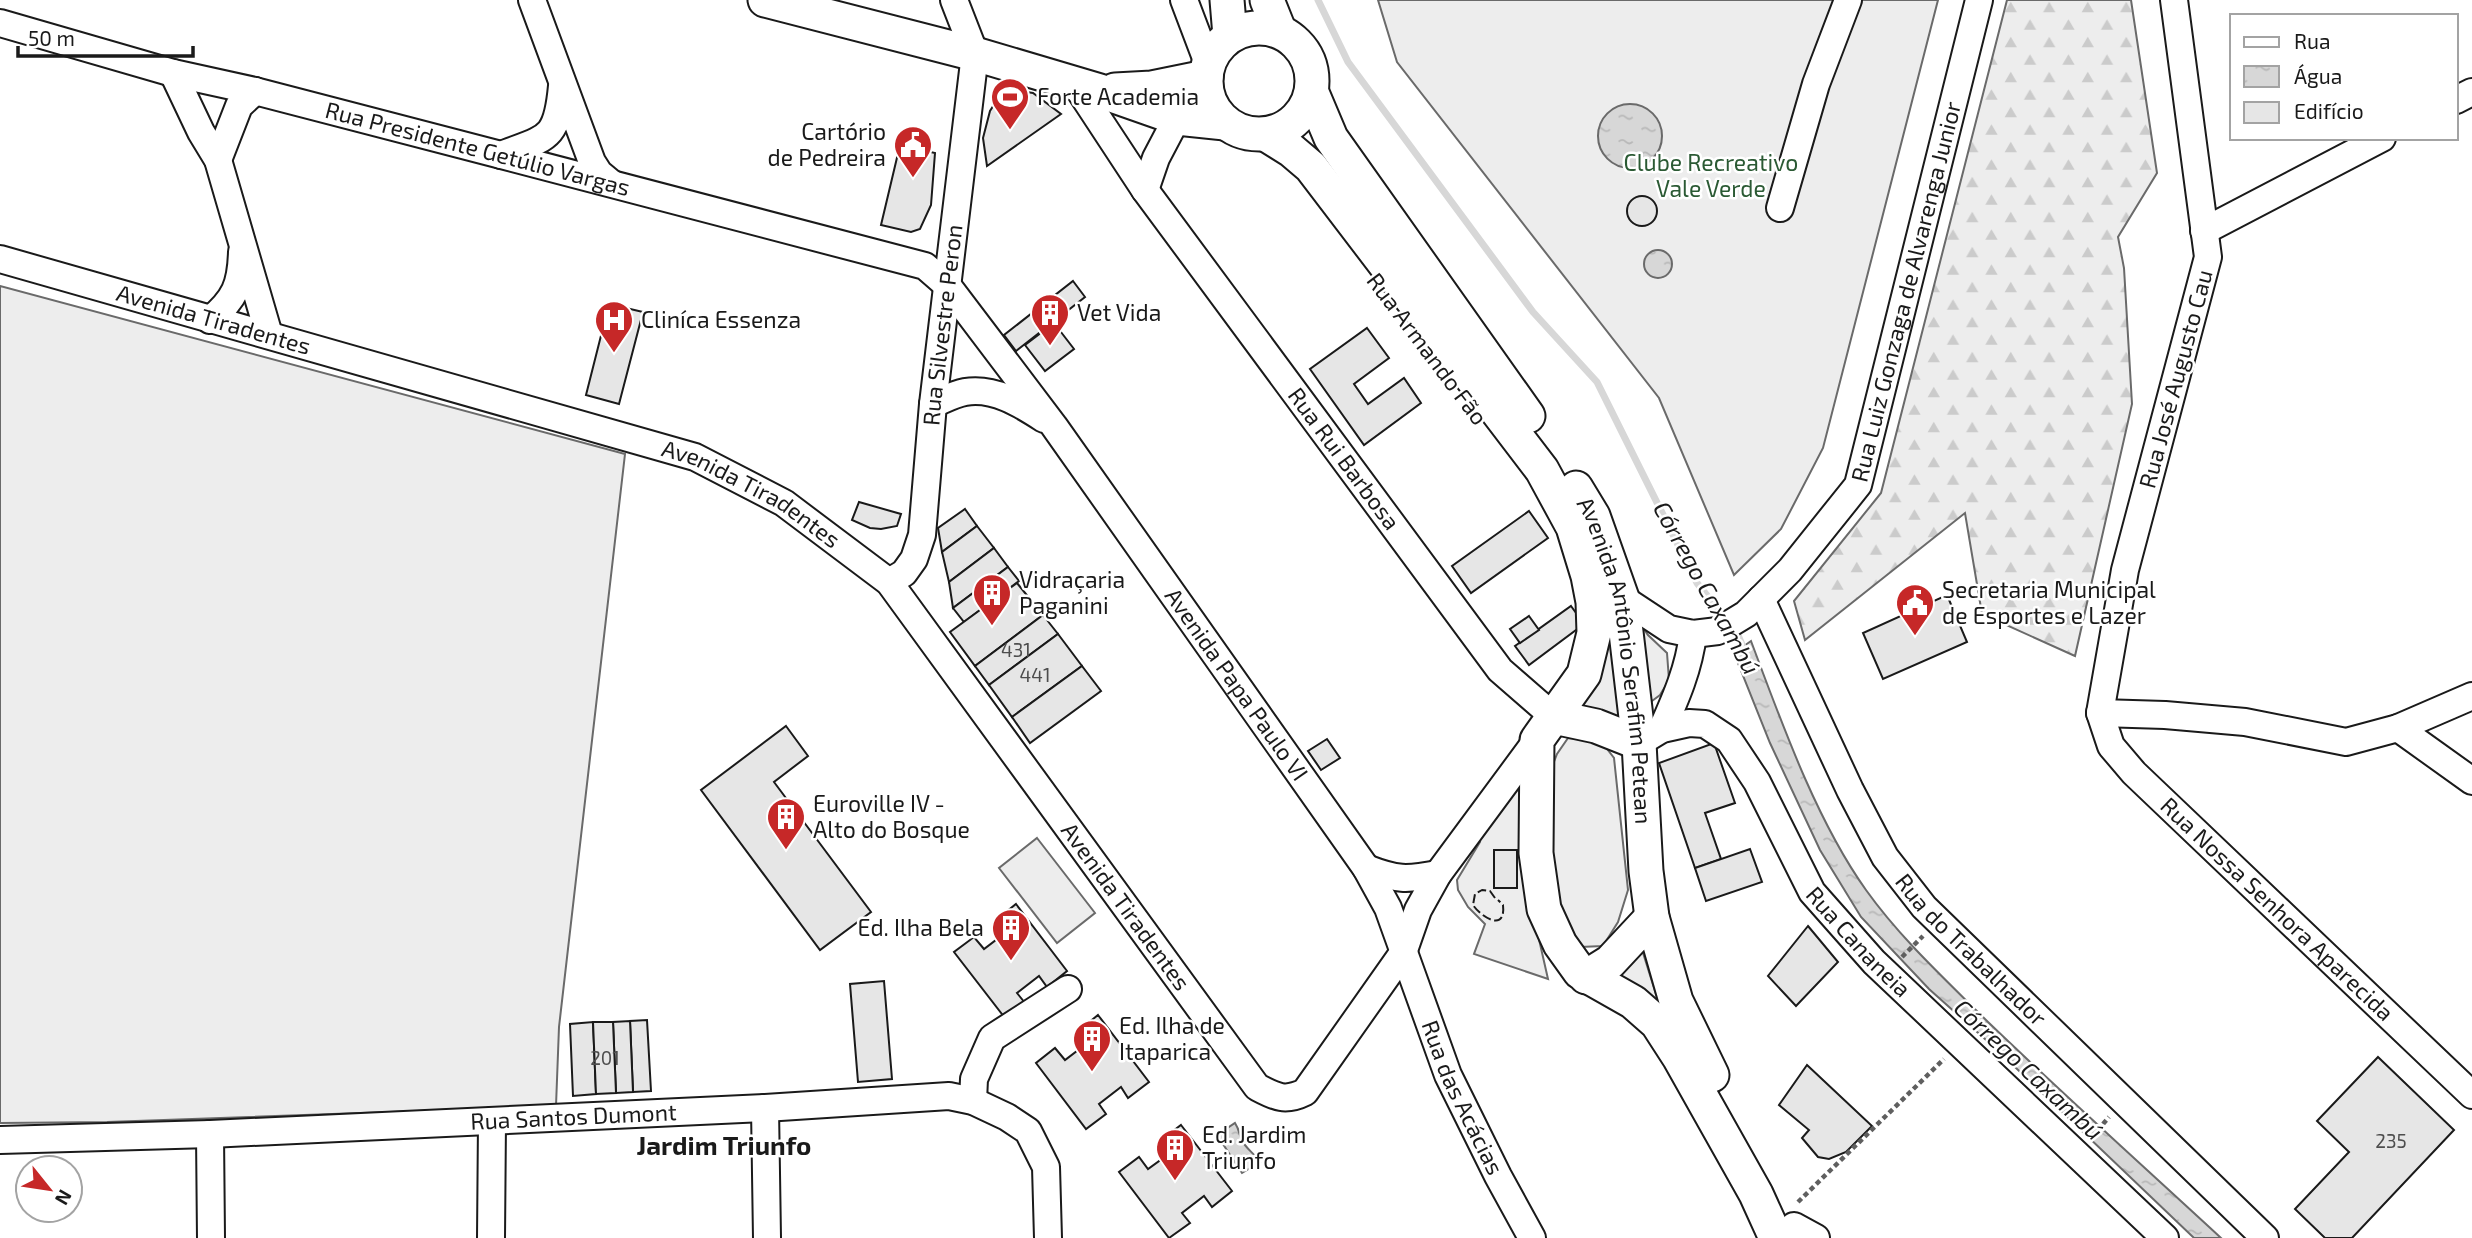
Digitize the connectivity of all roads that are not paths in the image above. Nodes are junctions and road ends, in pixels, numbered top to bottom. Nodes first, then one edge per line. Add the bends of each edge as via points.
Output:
1 (765, 0) edge
2 (954, 0) edge
3 (1184, 0) edge
4 (1227, 0) edge
5 (1266, 0) edge
6 (1848, 0) edge
7 (1979, 0) edge
8 (2174, 0) edge
9 (537, 5) edge
10 (0, 23) edge
11 (1279, 30) junction
12 (1230, 36) junction
13 (975, 54) junction
14 (1207, 71) junction
15 (173, 73) junction
16 (562, 84) junction
17 (1088, 88) junction
18 (255, 91) junction
19 (1312, 93) junction
20 (1177, 118) junction
21 (1247, 131) junction
22 (2378, 140) edge
23 (501, 155) junction
24 (218, 160) junction
25 (611, 183) junction
26 (1145, 190) junction
27 (1780, 208) dead end
28 (2204, 231) junction
29 (243, 240) junction
30 (0, 260) edge
31 (948, 286) junction
32 (210, 320) junction
33 (269, 335) junction
34 (933, 404) junction
35 (1055, 426) junction
36 (1588, 576) joint
37 (889, 582) junction
38 (1622, 598) junction
39 (1753, 606) junction
40 (1705, 632) junction
41 (2472, 696) edge
42 (2100, 713) junction
43 (1546, 728) junction
44 (2398, 729) junction
45 (1651, 736) junction
46 (2472, 781) edge
47 (1366, 868) junction
48 (1438, 874) junction
49 (1652, 917) junction
50 (1403, 953) junction
51 (1586, 977) junction
52 (1068, 989) dead end
53 (2472, 1095) edge
54 (973, 1101) junction
55 (765, 1108) junction
56 (492, 1121) junction
57 (210, 1134) junction
58 (0, 1140) edge
59 (1794, 1230) edge
60 (211, 1238) edge
61 (491, 1238) edge
62 (767, 1238) edge
63 (1048, 1238) edge
64 (1532, 1238) edge
65 (2165, 1238) edge
66 (2265, 1238) edge

1 - 13 main road
2 - 13 street
3 - 14 street
4 - 12 main road
5 - 11 main road
6 - 27 street via 1816,84
7 - 39 street, Rua Luiz Gonzaga de Alvarenga Junior via 1858,485 1790,570
8 - 28 street, Rua José Augusto Cau
9 - 16 street
10 - 15 street, Rua Presidente Getúlio Vargas
11 - 12 main road via 1259,28
11 - 19 main road via 1308,60
12 - 14 main road via 1218,47
13 - 17 main road
13 - 31 street, Rua Silvestre Peron
14 - 17 main road via 1152,88
14 - 21 main road via 1213,110
15 - 18 street, Rua Presidente Getúlio Vargas
15 - 24 street
16 - 23 street via 559,115 546,138
16 - 25 street via 592,162
17 - 20 main road
17 - 26 street, Rua Rui Barbosa
18 - 23 street, Rua Presidente Getúlio Vargas
18 - 24 street via 239,106
19 - 21 main road via 1296,121 1282,130
19 - 38 main road, Avenida Antônio Serafim Petean via 1331,138 1557,457 1593,516
20 - 21 main road
20 - 26 street
21 - 36 main road, Rua Armando Fão via 1301,184 1525,478
22 - 28 street
23 - 25 street, Rua Presidente Getúlio Vargas
24 - 29 street
25 - 31 street, Rua Presidente Getúlio Vargas via 925,266
26 - 43 street, Rua Rui Barbosa
28 - 42 street, Rua José Augusto Cau via 2208,257 2125,570
29 - 32 street via 242,275 229,304
29 - 33 street
30 - 32 street, Avenida Tiradentes
31 - 34 street, Rua Silvestre Peron
31 - 35 street, Avenida Papa Paulo VI
32 - 33 street, Avenida Tiradentes
33 - 37 street, Avenida Tiradentes via 695,457 784,503
34 - 35 street, Avenida Papa Paulo VI via 963,392 991,392
34 - 37 street, Rua Silvestre Peron via 922,536 904,573
35 - 47 street, Avenida Papa Paulo VI
36 - 43 main road, Avenida Antônio Serafim Petean via 1594,633 1584,674
37 - 50 street, Avenida Tiradentes via 1257,1087 1291,1099 1305,1092
38 - 40 street via 1669,629
38 - 45 main road, Avenida Antônio Serafim Petean
39 - 40 street, Rua Luiz Gonzaga de Alvarenga Junior
39 - 66 street, Rua do Trabalhador via 1885,857 1924,907
40 - 45 street
41 - 44 street
42 - 44 street via 2245,722 2346,743
42 - 53 street, Rua Nossa Senhora Aparecida via 2111,746 2134,773
43 - 45 main road via 1596,726
43 - 48 street
43 - 51 main road via 1536,853 1544,909 1560,944
44 - 46 street
45 - 49 main road, Avenida Antônio Serafim Petean via 1646,870
45 - 65 street, Rua Cananeia via 1689,723 1705,724 1729,740 1757,782 1812,892 1874,962
47 - 48 street via 1391,878
47 - 50 street, Avenida Papa Paulo VI via 1388,908
48 - 50 street via 1418,910
49 - 51 main road via 1610,962
49 - 59 main road, Avenida Antônio Serafim Petean via 1676,1001 1719,1089 1775,1184
50 - 64 street, Rua das Acácias via 1448,1075
51 - 59 main road via 1633,1002 1657,1023 1756,1194
52 - 54 street via 992,1038 974,1079
54 - 55 street, Rua Santos Dumont via 949,1096
54 - 63 street, Rua Santos Dumont via 1028,1131 1046,1167
55 - 56 street, Rua Santos Dumont
55 - 62 street
56 - 57 street, Rua Santos Dumont
56 - 61 street
57 - 58 street, Rua Santos Dumont
57 - 60 street

